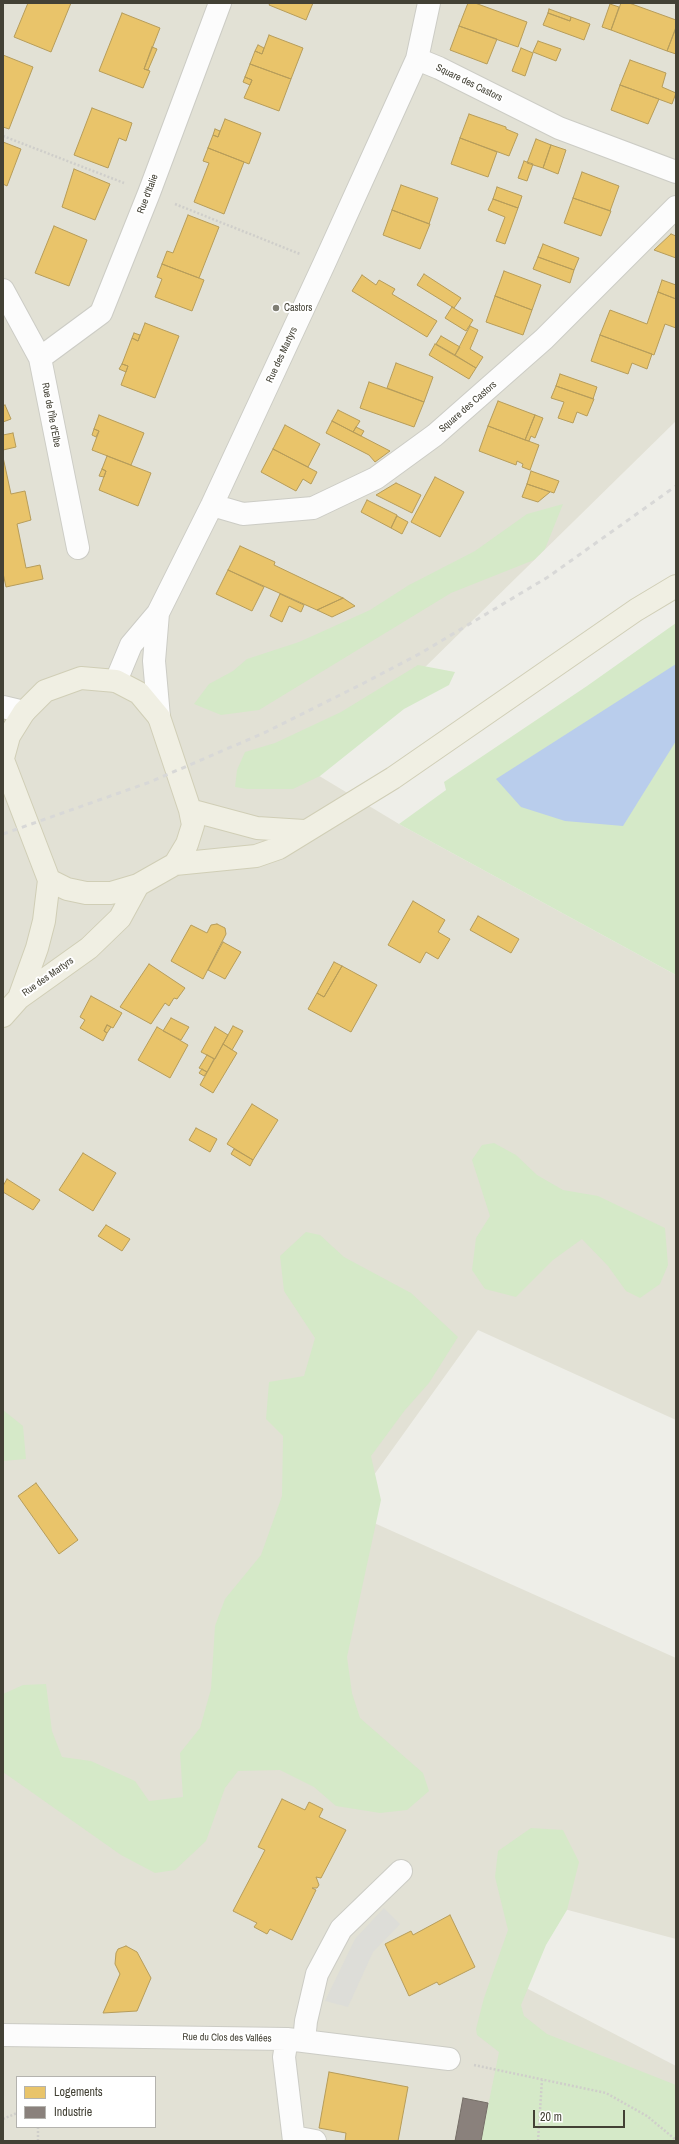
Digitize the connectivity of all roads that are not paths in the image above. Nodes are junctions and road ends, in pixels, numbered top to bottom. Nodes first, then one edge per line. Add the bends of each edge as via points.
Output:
1 (220, 3) edge
2 (429, 3) edge
3 (417, 59) junction
4 (676, 172) edge
5 (676, 207) edge
6 (3, 290) edge
7 (40, 358) junction
8 (212, 505) junction
9 (78, 548) dead end
10 (676, 586) edge
11 (158, 613) junction
12 (116, 681) junction
13 (3, 707) edge
14 (24, 712) junction
15 (159, 717) junction
16 (3, 759) edge
17 (190, 810) junction
18 (304, 831) junction
19 (175, 864) junction
20 (49, 880) junction
21 (138, 885) junction
22 (19, 998) junction
23 (3, 1016) edge
24 (402, 1871) dead end
25 (3, 2035) edge
26 (296, 2040) junction
27 (449, 2059) road end
28 (294, 2139) edge
29 (315, 2141) edge

1 - 7 street, Rue d'Italie via 101,313
2 - 3 street, Rue des Martyrs
3 - 4 street, Square des Castors via 559,128
3 - 8 street, Rue des Martyrs
5 - 8 street, Square des Castors via 544,339 435,435 376,478 313,508 243,514
6 - 7 street, Rue de l'Île d'Elbe
7 - 9 street, Rue de l'Île d'Elbe
8 - 11 street, Rue des Martyrs
10 - 18 main road via 636,610 393,778
11 - 12 street, Rue des Martyrs via 131,645
11 - 15 street, Rue des Martyrs via 154,660
12 - 14 main road via 80,678 45,691
12 - 15 main road via 139,693
13 - 14 street
14 - 16 main road via 9,736
15 - 17 main road
16 - 20 main road
17 - 18 main road via 257,828
17 - 19 main road via 192,825 187,844
18 - 19 main road via 279,848 256,856
19 - 21 main road
20 - 21 main road via 67,889 86,893 111,893
20 - 22 main road, Rue des Martyrs via 44,921
21 - 22 main road, Rue des Martyrs via 120,918 94,943
22 - 23 main road
24 - 26 street via 341,1929 317,1974 306,2021
25 - 26 street, Rue du Clos des Vallées
26 - 27 street, Rue du Clos des Vallées
26 - 28 street via 284,2057
28 - 29 street

